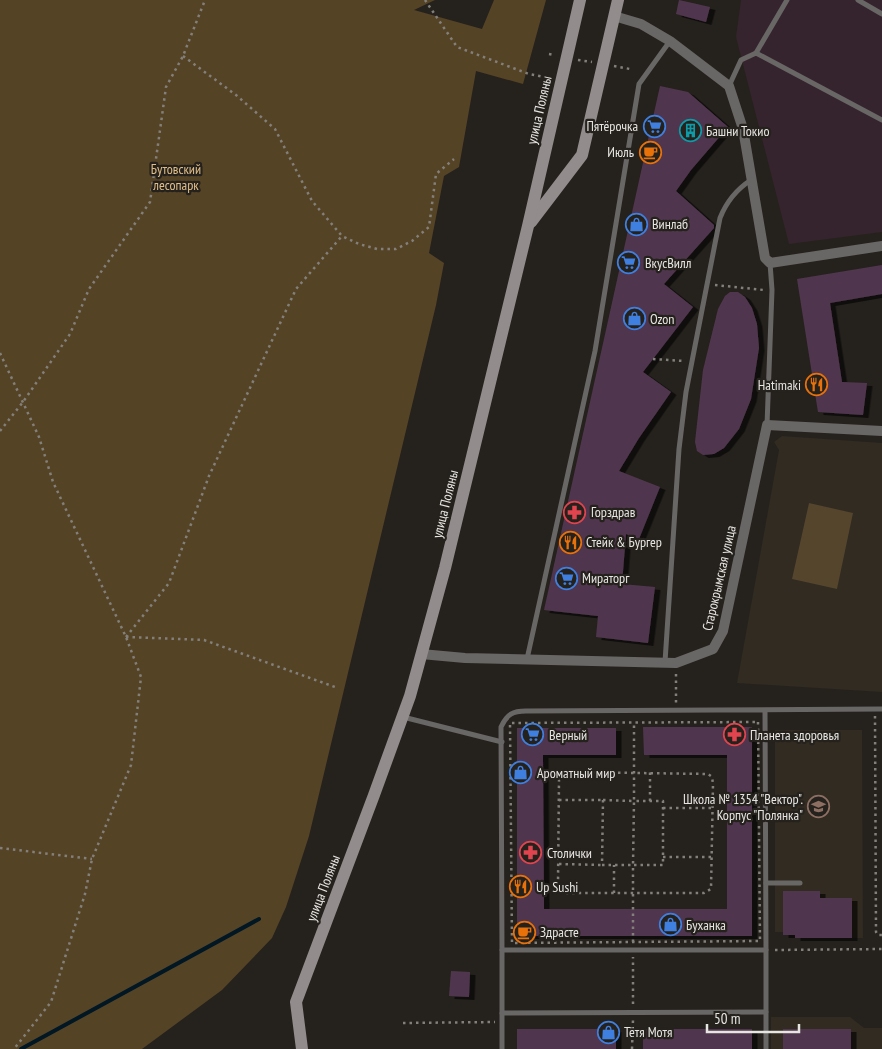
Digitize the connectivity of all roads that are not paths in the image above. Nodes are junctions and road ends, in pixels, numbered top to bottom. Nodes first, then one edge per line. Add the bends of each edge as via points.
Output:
1 (580, 0) edge
2 (618, 0) edge
3 (787, 0) edge
4 (858, 0) edge
5 (882, 14) edge
6 (614, 16) junction
7 (670, 41) junction
8 (756, 53) junction
9 (729, 86) junction
10 (882, 120) edge
11 (752, 180) junction
12 (528, 226) junction
13 (882, 246) edge
14 (770, 263) junction
15 (766, 425) junction
16 (882, 431) edge
17 (421, 654) junction
18 (527, 659) junction
19 (665, 663) junction
20 (882, 709) edge
21 (765, 710) junction
22 (402, 717) junction
23 (502, 742) junction
24 (766, 883) junction
25 (800, 883) dead end
26 (502, 950) junction
27 (766, 950) junction
28 (766, 1012) junction
29 (502, 1013) junction
30 (302, 1049) edge
31 (502, 1049) edge
32 (766, 1049) edge

1 - 12 main road, улица Поляны
2 - 6 main road
3 - 8 lane
4 - 5 lane
6 - 7 street via 641,24
6 - 12 main road via 582,155
7 - 9 street
7 - 18 lane via 639,84 595,351
8 - 9 lane via 741,60
8 - 10 lane
9 - 11 street via 743,129
11 - 14 street via 765,258
11 - 19 lane via 725,206 720,218 686,392 679,449
12 - 17 main road, улица Поляны
13 - 14 street
14 - 15 lane via 772,290
15 - 16 street
15 - 19 street, Старокрымская улица via 723,632 713,649 687,660
17 - 18 street, Старокрымская улица
17 - 22 main road, улица Поляны
18 - 19 street, Старокрымская улица
20 - 21 lane
21 - 23 lane via 516,711 504,719
21 - 24 lane
22 - 23 lane
22 - 30 main road, улица Поляны via 296,1002
23 - 26 lane
24 - 25 lane
24 - 27 lane
26 - 27 lane
26 - 29 lane
27 - 28 lane
28 - 29 lane
28 - 32 lane
29 - 31 lane

